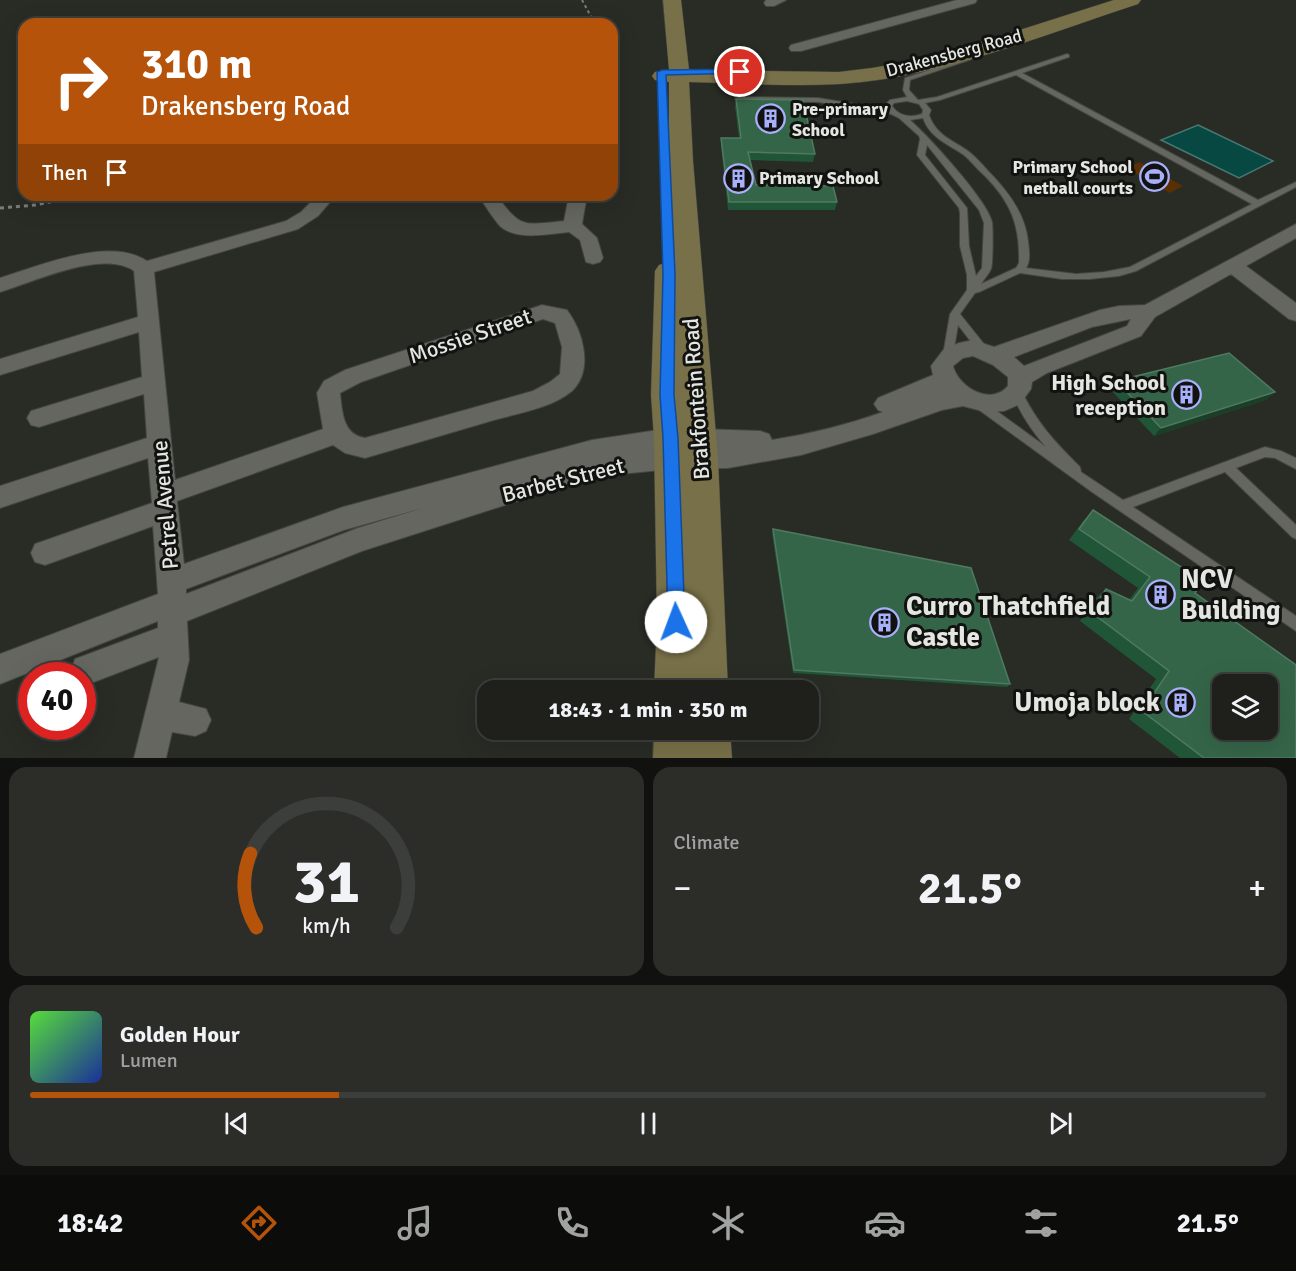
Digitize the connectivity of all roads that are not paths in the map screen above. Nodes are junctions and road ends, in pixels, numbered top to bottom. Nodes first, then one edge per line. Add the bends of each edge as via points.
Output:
1 (661, 0) edge
2 (672, 0) edge
3 (971, 0) edge
4 (1114, 0) edge
5 (1132, 0) edge
6 (1022, 36) junction
7 (796, 48) dead end
8 (1067, 56) dead end
9 (671, 74) junction
10 (1017, 74) junction
11 (740, 76) junction
12 (738, 99) edge
13 (938, 99) junction
14 (916, 101) junction
15 (889, 104) junction
16 (861, 105) junction
17 (925, 111) junction
18 (891, 112) junction
19 (679, 113) junction
20 (902, 117) junction
21 (922, 135) junction
22 (1296, 184) edge
23 (322, 201) edge
24 (491, 201) edge
25 (577, 201) edge
26 (1259, 204) junction
27 (572, 226) junction
28 (1296, 230) edge
29 (593, 258) dead end
30 (137, 263) junction
31 (1233, 266) junction
32 (1019, 270) junction
33 (0, 285) edge
34 (970, 294) junction
35 (1148, 312) junction
36 (955, 314) junction
37 (1296, 314) edge
38 (150, 325) junction
39 (990, 352) junction
40 (43, 361) dead end
41 (0, 367) edge
42 (947, 367) junction
43 (154, 382) junction
44 (1018, 386) junction
45 (971, 399) junction
46 (39, 418) dead end
47 (337, 434) junction
48 (160, 440) junction
49 (686, 449) junction
50 (1296, 464) edge
51 (1227, 466) junction
52 (1085, 479) junction
53 (0, 488) edge
54 (0, 497) edge
55 (164, 502) junction
56 (1124, 506) junction
57 (1296, 533) edge
58 (45, 553) dead end
59 (172, 605) junction
60 (1296, 624) edge
61 (0, 655) edge
62 (96, 662) edge
63 (0, 669) edge
64 (676, 680) edge
65 (705, 680) edge
66 (162, 715) junction
67 (195, 720) dead end
68 (676, 740) edge
69 (708, 740) edge
70 (150, 758) edge
71 (676, 758) edge
72 (709, 758) edge

1 - 9 street, Brakfontein Road
2 - 9 street, Brakfontein Road
3 - 7 street
4 - 9 street, Drakensberg Road via 907,61 837,70
5 - 6 street, Drakensberg Road
6 - 11 street, Drakensberg Road via 938,62 872,75
6 - 14 lane via 972,58 912,75 905,84
8 - 10 lane
9 - 11 street, Drakensberg Road
9 - 19 street, Brakfontein Road
9 - 49 street, Brakfontein Road via 667,395
10 - 13 lane
10 - 26 lane
11 - 19 street via 698,84 684,95
12 - 16 lane via 801,99
13 - 14 lane
13 - 17 lane
14 - 15 lane via 902,99
14 - 17 lane
15 - 16 lane
15 - 18 lane
16 - 18 lane
17 - 20 lane via 915,118
17 - 32 lane via 927,124 936,135 974,160 1012,202 1019,217 1025,258
18 - 20 lane
19 - 49 street, Brakfontein Road
20 - 21 lane
21 - 34 lane via 921,155 963,208 965,255 974,280
21 - 34 lane via 972,195 988,224 987,268
22 - 26 lane
23 - 30 street via 304,220 292,225
24 - 27 street via 507,222 518,228
25 - 27 street
26 - 32 lane via 1118,274 1082,278
27 - 29 street via 589,236
28 - 31 street
30 - 33 street via 99,257
30 - 38 street, Petrel Avenue
31 - 35 street
31 - 37 street
32 - 34 lane
34 - 36 lane
35 - 39 street via 1100,317 1033,344
35 - 44 street via 1134,331 1039,367
36 - 39 lane via 973,339
36 - 42 lane
38 - 40 street
38 - 41 street
38 - 43 street, Petrel Avenue
39 - 42 street via 963,349
39 - 44 street via 1011,365
42 - 45 street
42 - 49 street, Barbet Street via 856,415 774,439
43 - 46 street
43 - 48 street, Petrel Avenue
44 - 45 street via 1011,399 1001,403
44 - 52 lane via 1024,411 1035,428
45 - 49 street, Barbet Street via 940,401 801,445 728,458
45 - 52 lane via 1047,456
47 - 47 street, Mossie Street via 341,441 365,448 539,398 567,382 572,373 570,329 560,315 542,312 340,382 328,393
47 - 55 street
48 - 53 street
48 - 54 street
48 - 55 street, Petrel Avenue
49 - 59 street, Barbet Street via 561,476 358,540 330,537
49 - 64 street, Brakfontein Road
49 - 65 street, Brakfontein Road
50 - 51 lane via 1265,452
51 - 56 lane
51 - 57 lane
52 - 56 lane
55 - 58 street
55 - 59 street, Petrel Avenue
56 - 60 lane
59 - 61 street
59 - 62 street
59 - 63 street
59 - 66 street, Petrel Avenue via 174,660
66 - 67 street
66 - 70 street, Petrel Avenue
68 - 71 street
69 - 72 street

